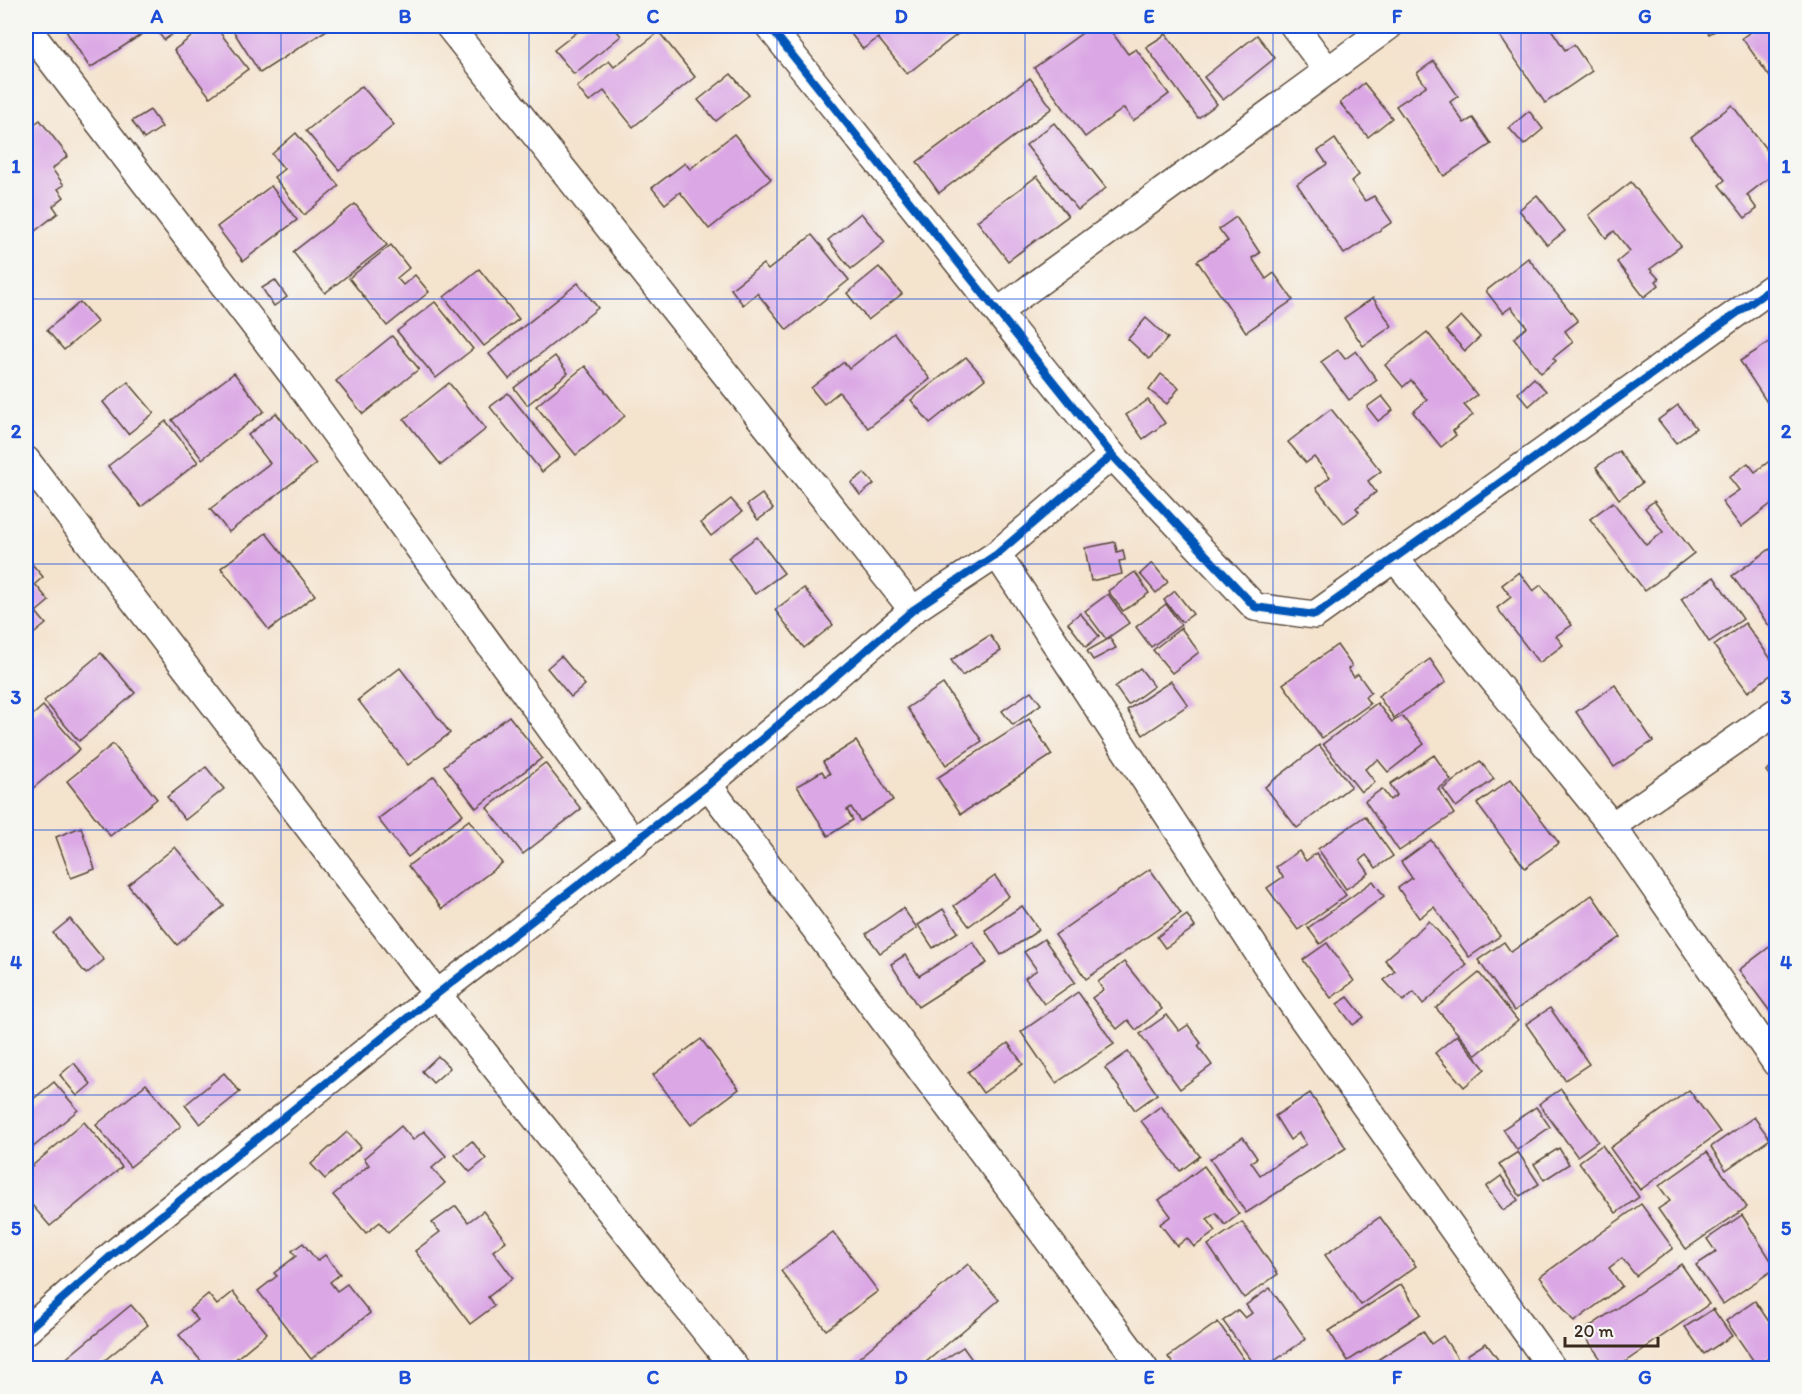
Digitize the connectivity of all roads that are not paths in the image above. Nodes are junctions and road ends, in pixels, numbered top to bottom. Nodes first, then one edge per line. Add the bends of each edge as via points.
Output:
1 (449, 26) edge
2 (769, 26) edge
3 (1294, 26) edge
4 (1389, 26) edge
5 (26, 27) edge
6 (1328, 71) junction
7 (1776, 285) edge
8 (999, 310) junction
9 (1112, 455) junction
10 (26, 460) edge
11 (997, 554) junction
12 (1396, 560) junction
13 (913, 610) junction
14 (1776, 712) edge
15 (708, 785) junction
16 (1612, 826) junction
17 (635, 844) junction
18 (437, 994) junction
19 (1776, 1063) edge
20 (26, 1331) edge
21 (735, 1368) edge
22 (1144, 1368) edge
23 (1552, 1368) edge

1 - 13 street
2 - 8 street
3 - 6 street
4 - 6 street
5 - 17 street via 292,374
6 - 8 street
7 - 12 street
8 - 9 street
9 - 11 street
9 - 12 street via 1255,607 1315,615
10 - 18 street
11 - 13 street
11 - 23 street via 1286,995
12 - 16 street
13 - 15 street
14 - 16 street
15 - 17 street
15 - 22 street
16 - 19 street
17 - 18 street
18 - 20 street via 112,1255
18 - 21 street

